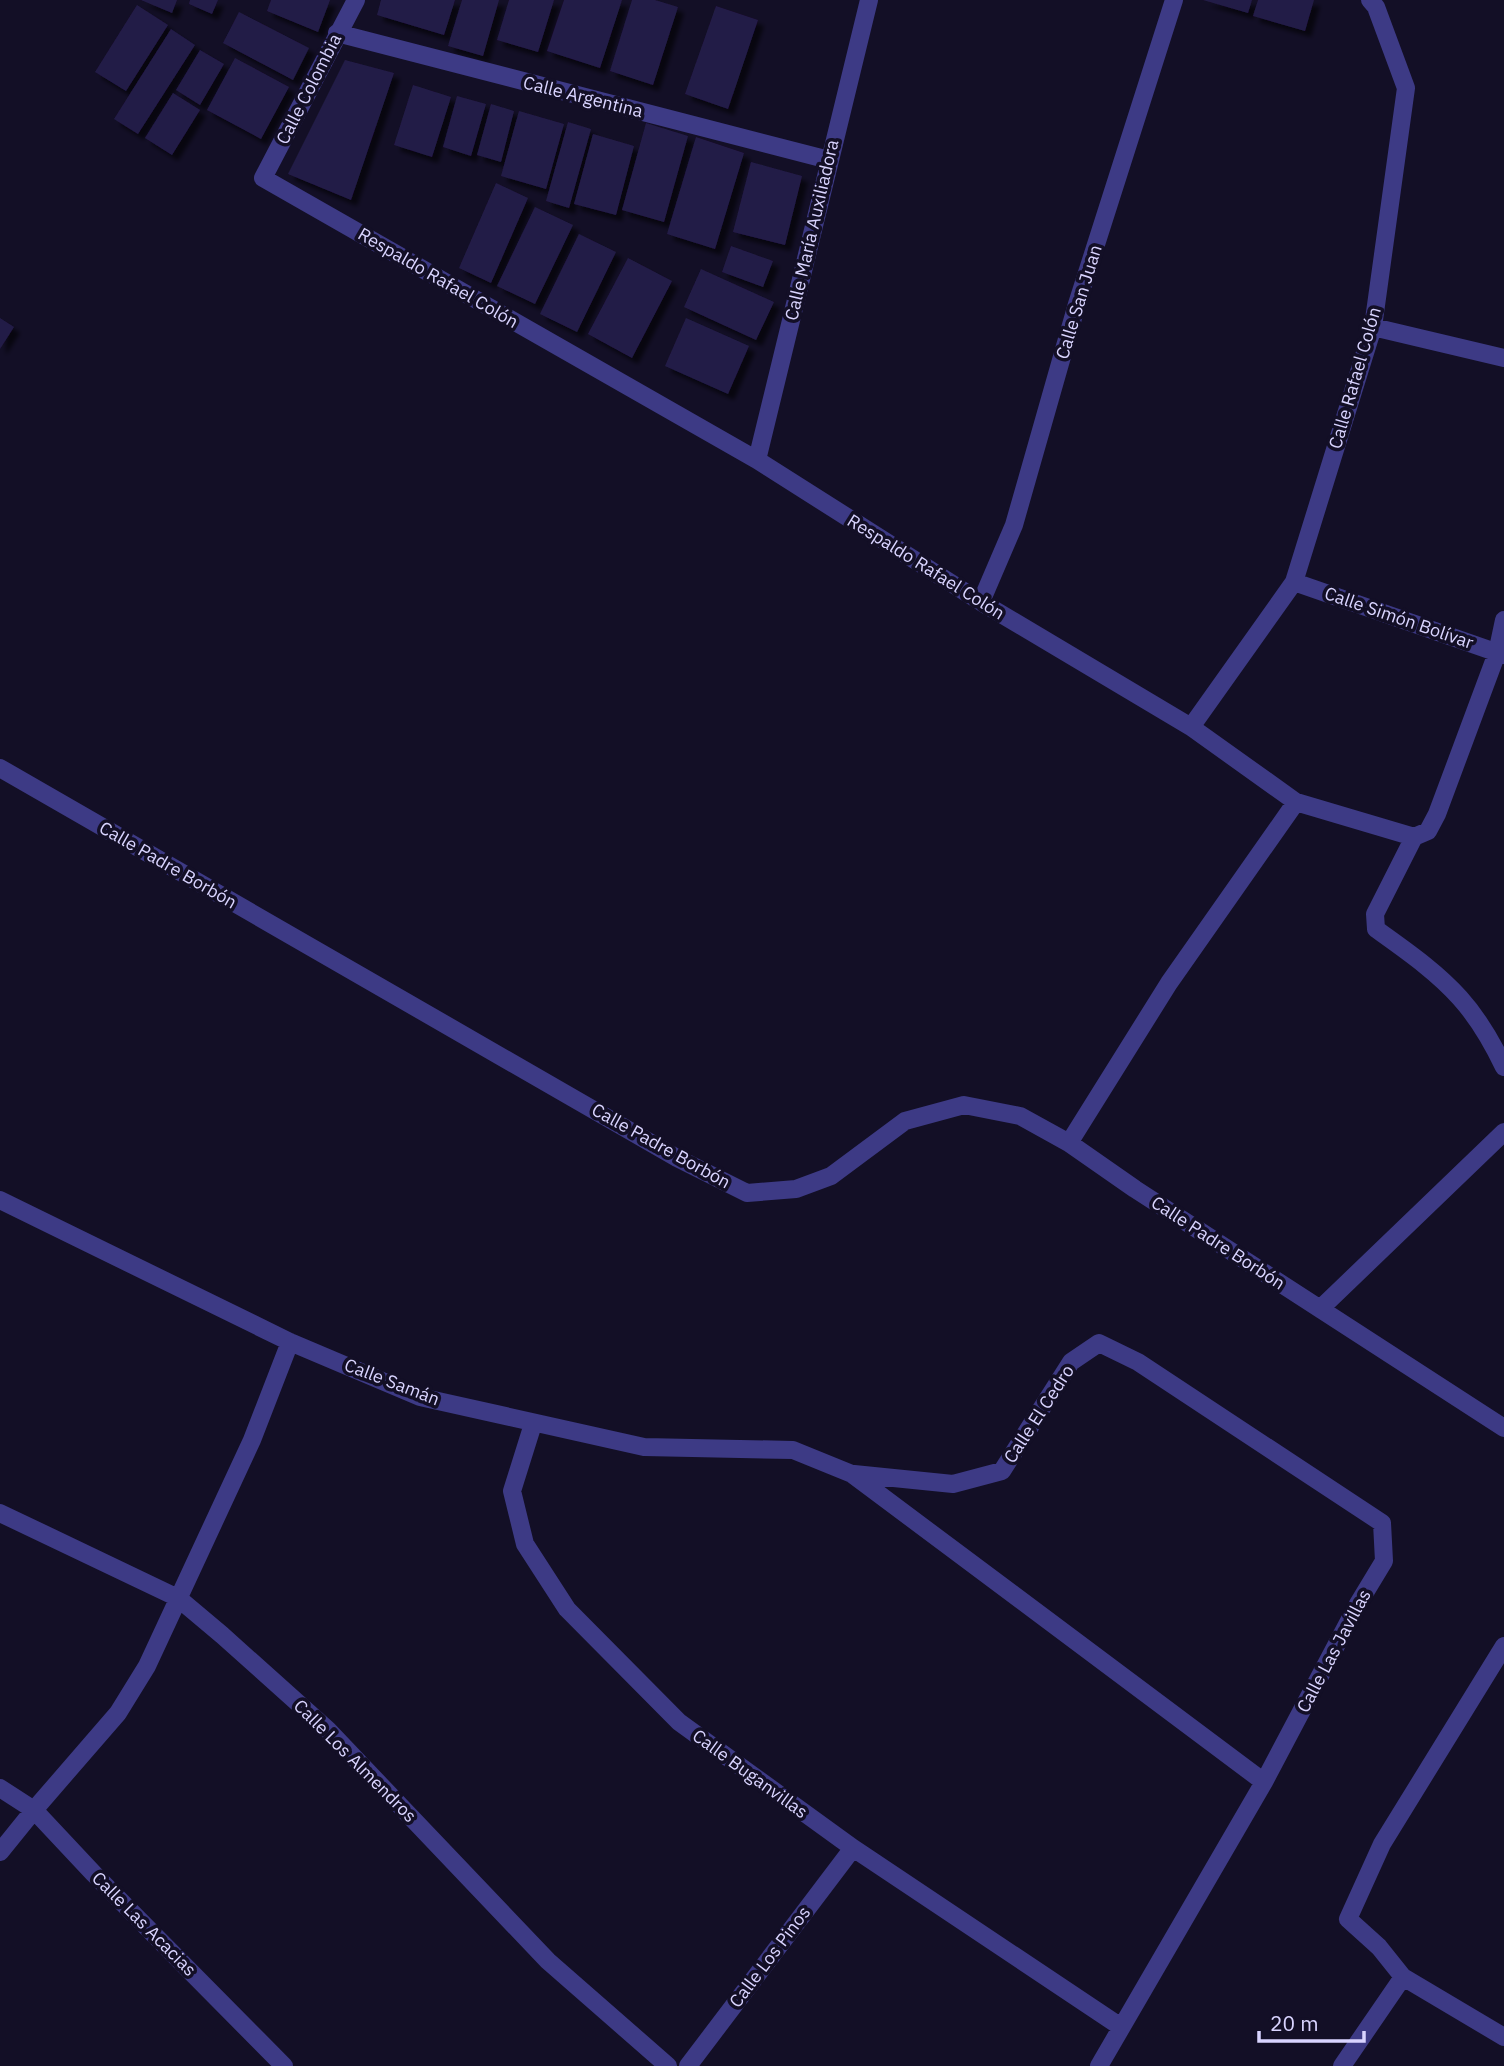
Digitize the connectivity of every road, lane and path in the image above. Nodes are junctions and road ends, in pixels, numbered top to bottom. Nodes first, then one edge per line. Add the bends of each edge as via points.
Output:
1 (356, 0) edge
2 (869, 0) edge
3 (1174, 0) edge
4 (1370, 0) edge
5 (337, 33) junction
6 (829, 160) junction
7 (263, 178) joint
8 (1373, 327) junction
9 (1504, 358) edge
10 (757, 460) junction
11 (1294, 582) junction
12 (981, 602) junction
13 (1504, 620) edge
14 (1501, 654) edge
15 (1191, 727) junction
16 (0, 768) edge
17 (1296, 802) junction
18 (1414, 837) junction
19 (1504, 1067) edge
20 (1504, 1132) edge
21 (1069, 1143) junction
22 (0, 1200) edge
23 (1320, 1309) junction
24 (290, 1342) junction
25 (1099, 1343) joint
26 (533, 1424) junction
27 (1504, 1428) edge
28 (852, 1474) junction
29 (0, 1514) edge
30 (177, 1598) junction
31 (1504, 1646) edge
32 (1264, 1782) junction
33 (0, 1788) edge
34 (34, 1810) junction
35 (853, 1848) junction
36 (0, 1852) edge
37 (1403, 1977) junction
38 (1121, 2027) junction
39 (1504, 2036) edge
40 (284, 2066) edge
41 (668, 2066) edge
42 (688, 2066) edge
43 (1098, 2066) edge
44 (1342, 2066) edge

1 - 5 street, Calle Colombia
2 - 6 street, Calle María Auxiliadora
3 - 12 street, Calle San Juan via 1077,304 1014,525
4 - 8 street, Calle Rafael Colón via 1406,88
5 - 6 street, Calle Argentina
5 - 7 street, Calle Colombia
6 - 10 street, Calle María Auxiliadora
7 - 10 street, Respaldo Rafael Colón
8 - 9 street
8 - 11 street, Calle Rafael Colón
10 - 12 street, Respaldo Rafael Colón
11 - 14 street, Calle Simón Bolívar
11 - 15 street, Calle Rafael Colón
12 - 15 street, Respaldo Rafael Colón
13 - 14 street
14 - 18 street via 1437,814 1428,831
15 - 17 street, Respaldo Rafael Colón
16 - 21 street, Calle Padre Borbón via 677,1158 747,1193 796,1189 831,1175 905,1121 964,1105 1020,1116
17 - 18 street, Respaldo Rafael Colón
17 - 21 street via 1169,983
18 - 19 street via 1375,914 1376,929 1460,997
20 - 23 street
21 - 23 street, Calle Padre Borbón
22 - 24 street, Calle Samán
23 - 27 street, Calle Padre Borbón
24 - 26 street, Calle Samán via 419,1397
24 - 30 street via 252,1440
25 - 28 street, Calle El Cedro via 1071,1362 1002,1471 954,1484
25 - 32 street, Calle Las Javillas via 1138,1362 1382,1523 1384,1561
26 - 28 street, Calle Samán via 644,1447 793,1450
26 - 35 street, Calle Buganvillas via 512,1491 525,1544 567,1609 679,1722
28 - 32 street
29 - 30 street, Calle Los Almendros
30 - 34 street via 148,1666 118,1713
30 - 41 street, Calle Los Almendros via 328,1730 548,1961
31 - 37 street via 1382,1844 1348,1919 1380,1947
32 - 38 street, Calle Las Javillas
33 - 34 street, Calle Las Acacias
34 - 36 street
34 - 40 street, Calle Las Acacias
35 - 38 street, Calle Buganvillas
35 - 42 street, Calle Los Pinos
37 - 39 street
37 - 44 street
38 - 43 street, Calle Las Javillas

